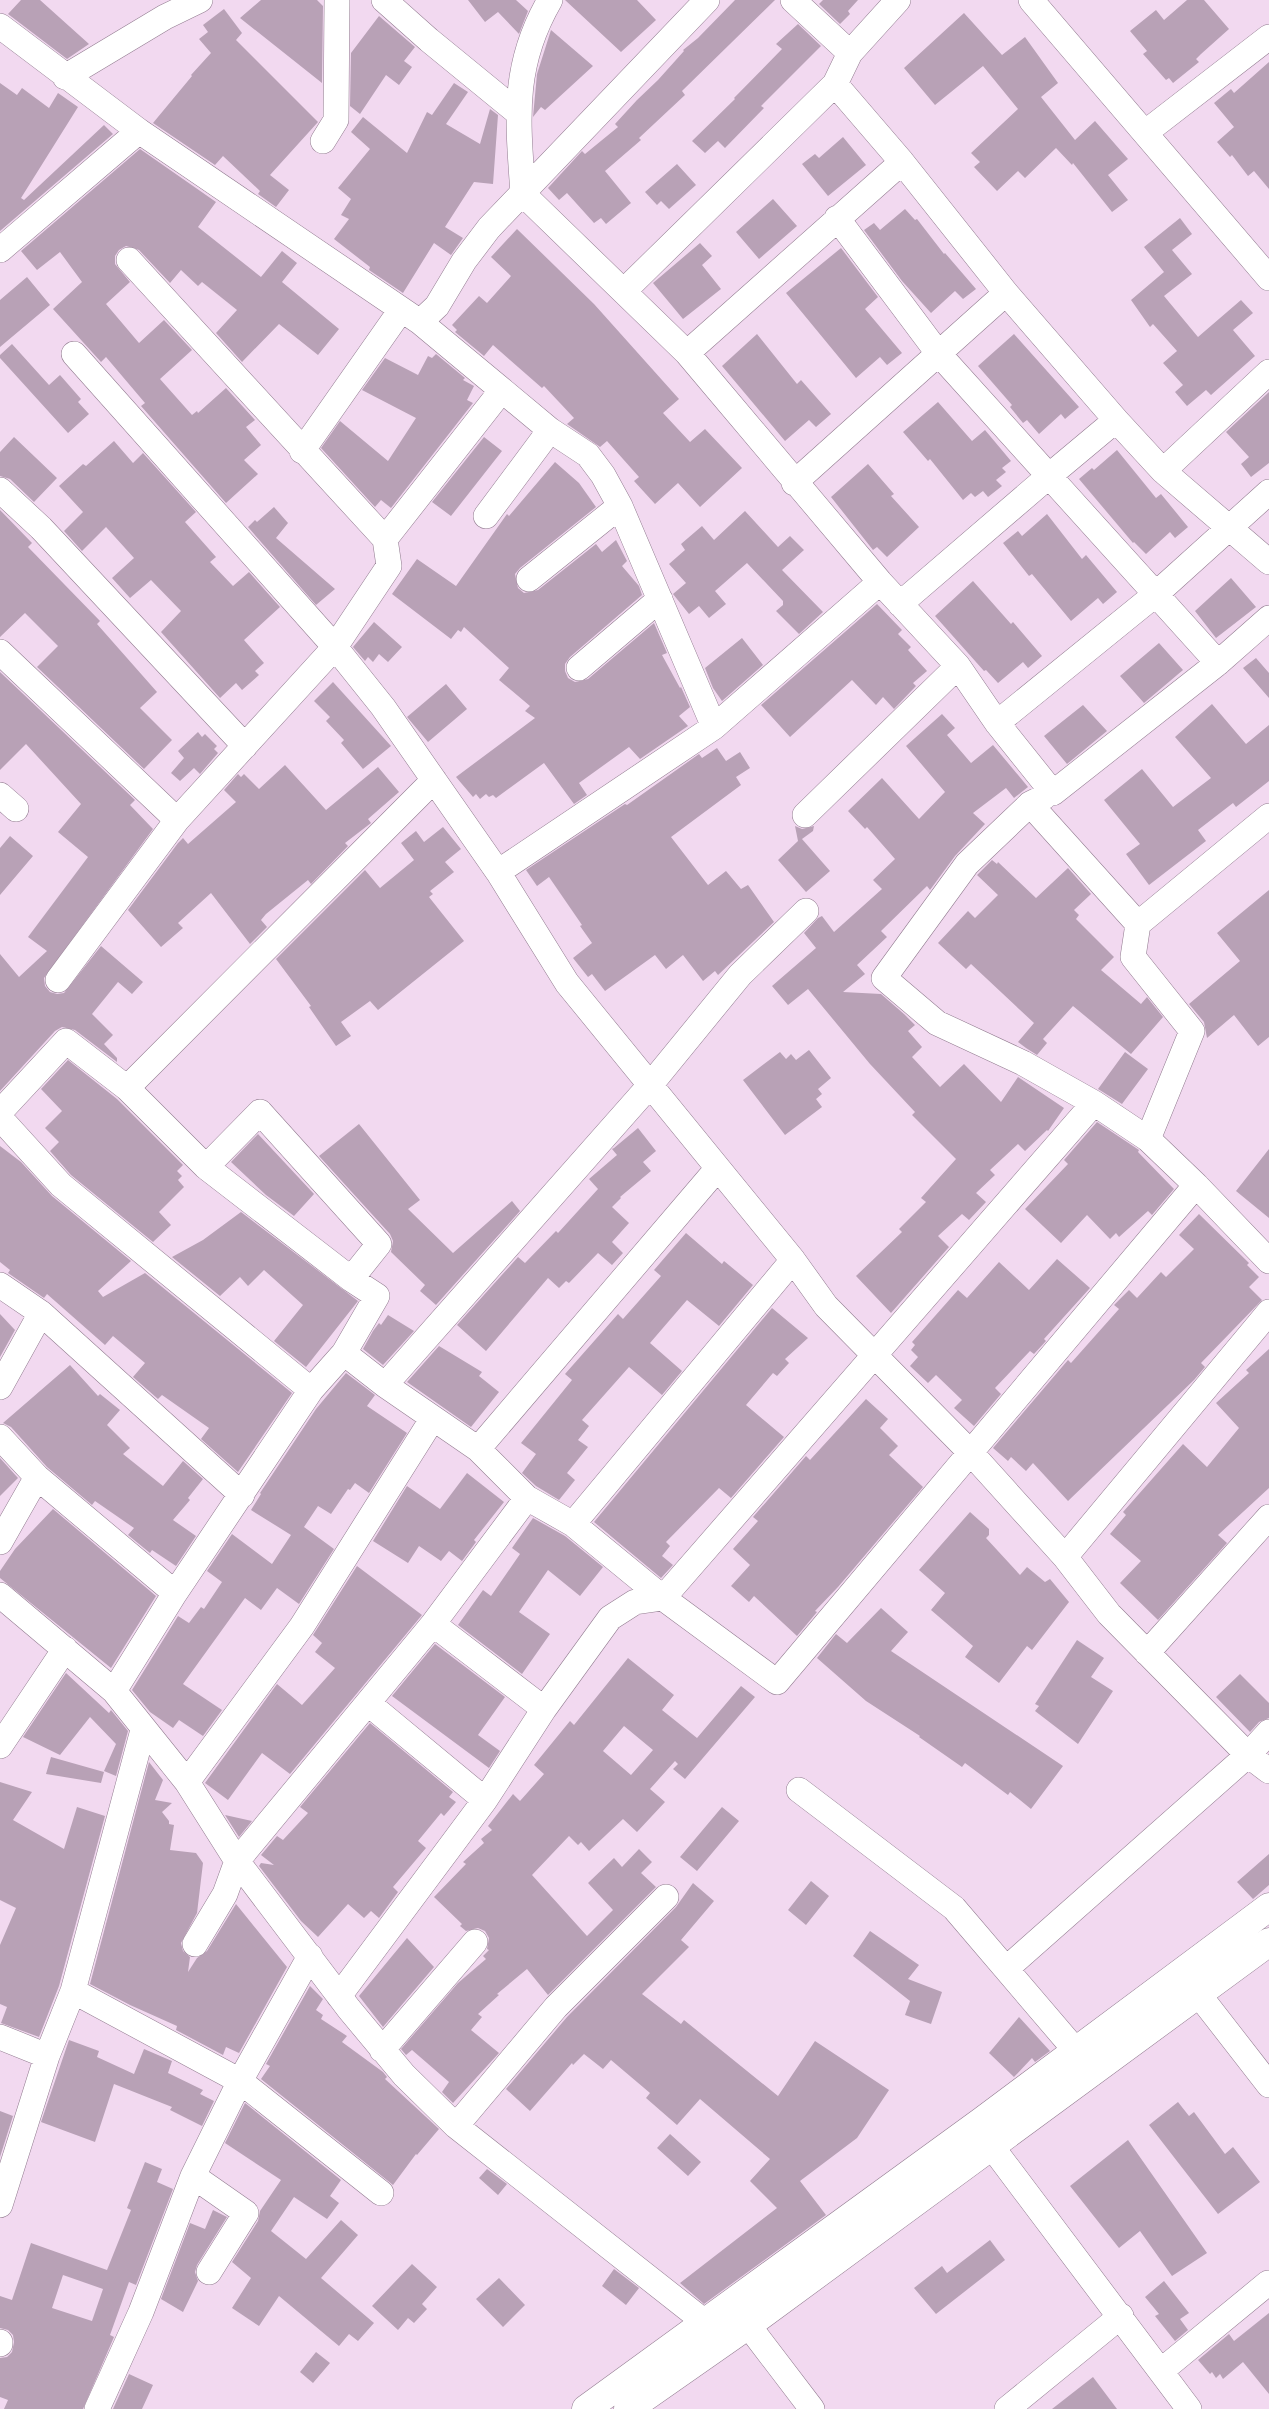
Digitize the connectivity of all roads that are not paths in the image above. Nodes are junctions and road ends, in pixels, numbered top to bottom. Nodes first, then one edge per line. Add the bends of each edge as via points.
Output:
1 (200, 0) edge
2 (337, 0) edge
3 (384, 0) edge
4 (707, 0) edge
5 (793, 0) edge
6 (898, 0) edge
7 (1031, 0) edge
8 (542, 4) edge
9 (159, 8) edge
10 (0, 26) edge
11 (1269, 36) edge
12 (850, 53) junction
13 (66, 77) junction
14 (835, 84) junction
15 (518, 112) junction
16 (139, 131) junction
17 (1146, 132) junction
18 (323, 141) dead end
19 (902, 162) junction
20 (523, 194) junction
21 (837, 218) junction
22 (0, 250) edge
23 (129, 260) dead end
24 (1269, 278) edge
25 (624, 291) junction
26 (1006, 293) junction
27 (410, 316) junction
28 (687, 352) junction
29 (938, 353) junction
30 (74, 354) dead end
31 (1269, 372) edge
32 (502, 390) junction
33 (1116, 420) junction
34 (550, 430) junction
35 (302, 451) junction
36 (1163, 471) junction
37 (1049, 476) junction
38 (794, 483) junction
39 (0, 490) edge
40 (1269, 492) edge
41 (620, 506) junction
42 (486, 516) dead end
43 (1230, 526) junction
44 (385, 539) junction
45 (1269, 562) edge
46 (529, 579) dead end
47 (880, 582) junction
48 (1156, 594) junction
49 (660, 599) junction
50 (900, 604) junction
51 (1269, 618) edge
52 (335, 647) junction
53 (0, 652) edge
54 (1218, 663) junction
55 (958, 666) junction
56 (579, 668) dead end
57 (997, 722) junction
58 (714, 727) junction
59 (245, 746) junction
60 (434, 780) junction
61 (1053, 792) junction
62 (1030, 804) junction
63 (805, 815) dead end
64 (1269, 816) edge
65 (177, 820) junction
66 (498, 872) junction
67 (806, 911) dead end
68 (1138, 924) junction
69 (58, 980) dead end
70 (651, 1084) junction
71 (127, 1088) junction
72 (1094, 1103) junction
73 (0, 1112) edge
74 (0, 1118) edge
75 (1148, 1139) junction
76 (206, 1167) junction
77 (717, 1169) junction
78 (1196, 1185) junction
79 (793, 1260) junction
80 (1269, 1261) edge
81 (350, 1279) junction
82 (0, 1285) edge
83 (1269, 1312) edge
84 (40, 1313) junction
85 (344, 1353) junction
86 (873, 1355) junction
87 (385, 1385) junction
88 (0, 1387) edge
89 (311, 1390) junction
90 (433, 1418) junction
91 (0, 1437) edge
92 (478, 1449) junction
93 (971, 1453) junction
94 (36, 1477) junction
95 (242, 1495) junction
96 (527, 1498) junction
97 (1269, 1517) edge
98 (573, 1524) junction
99 (0, 1542) edge
100 (1065, 1557) junction
101 (175, 1593) junction
102 (0, 1595) edge
103 (664, 1598) junction
104 (433, 1624) junction
105 (64, 1649) junction
106 (1146, 1653) junction
107 (114, 1691) junction
108 (369, 1704) junction
109 (544, 1709) junction
110 (143, 1730) junction
111 (4, 1731) edge
112 (1269, 1732) edge
113 (1248, 1756) junction
114 (1269, 1771) edge
115 (187, 1782) junction
116 (799, 1790) dead end
117 (485, 1800) junction
118 (237, 1861) junction
119 (666, 1897) dead end
120 (1269, 1907) edge
121 (475, 1942) dead end
122 (1269, 1942) edge
123 (195, 1944) dead end
124 (310, 1956) junction
125 (1006, 1969) junction
126 (73, 1991) junction
127 (1199, 1994) junction
128 (339, 1996) junction
129 (0, 2037) edge
130 (382, 2050) junction
131 (1076, 2051) junction
132 (47, 2056) junction
133 (240, 2081) junction
134 (1269, 2085) edge
135 (456, 2126) junction
136 (992, 2147) junction
137 (193, 2176) junction
138 (381, 2193) dead end
139 (0, 2205) edge
140 (209, 2272) dead end
141 (1268, 2284) edge
142 (1121, 2316) junction
143 (706, 2323) junction
144 (748, 2325) junction
145 (1161, 2371) junction
146 (97, 2409) edge
147 (586, 2409) edge
148 (628, 2409) edge
149 (812, 2409) edge
150 (1007, 2409) edge
151 (1189, 2409) edge

1 - 9 street
2 - 18 street via 336,120
3 - 15 street
4 - 20 street
5 - 12 street
6 - 12 street
7 - 17 street
8 - 15 street via 522,69
9 - 13 street
10 - 13 street
11 - 17 street
12 - 14 street
13 - 16 street
14 - 19 street
14 - 25 street
15 - 20 street
16 - 22 street
16 - 27 street
17 - 24 street
19 - 21 street
19 - 26 street
20 - 25 street
20 - 27 street via 489,228 437,306
21 - 28 street
21 - 29 street
23 - 35 street
25 - 28 street
26 - 29 street
26 - 33 street
27 - 32 street
27 - 35 street
28 - 38 street
29 - 37 street
29 - 38 street
30 - 52 street
31 - 36 street
32 - 34 street
32 - 44 street
33 - 36 street
33 - 37 street
34 - 41 street via 588,455
34 - 42 street
35 - 44 street
36 - 43 street
37 - 48 street
37 - 50 street
38 - 47 street
39 - 59 street via 41,528
40 - 43 street
41 - 46 street
41 - 49 street
43 - 45 street
43 - 48 street
44 - 52 street via 389,566
47 - 50 street
47 - 58 street
48 - 54 street
48 - 57 street
49 - 56 street
49 - 58 street
50 - 55 street
51 - 54 street
52 - 59 street
52 - 60 street via 383,707
53 - 65 street
54 - 61 street
55 - 57 street
55 - 63 street
57 - 61 street
58 - 66 street
59 - 65 street
60 - 66 street
60 - 71 street
61 - 62 street
62 - 68 street
62 - 72 street via 967,864 884,978 937,1022 1023,1063
64 - 68 street
65 - 69 street
66 - 70 street via 567,983
67 - 70 street via 740,975
68 - 75 street via 1133,957 1192,1031
70 - 77 street
70 - 87 street
71 - 73 street via 66,1041
71 - 76 street
72 - 75 street
72 - 86 street
74 - 89 street via 61,1185
75 - 78 street
76 - 81 street
76 - 81 street via 260,1112 378,1244
77 - 79 street
77 - 92 street
78 - 80 street
78 - 93 street
79 - 86 street via 826,1306
79 - 98 street
81 - 85 street via 377,1296
82 - 84 street
83 - 100 street
84 - 88 street
84 - 95 street
85 - 87 street
85 - 89 street
86 - 93 street
86 - 103 street
87 - 90 street
89 - 95 street
90 - 92 street
90 - 115 street via 302,1626
91 - 94 street
92 - 96 street
93 - 100 street
93 - 103 street via 777,1682
94 - 99 street
94 - 101 street
95 - 101 street
96 - 98 street
96 - 104 street
97 - 106 street
98 - 103 street
100 - 106 street via 1109,1614
101 - 107 street
102 - 105 street
103 - 109 street via 635,1602 610,1618
104 - 108 street
104 - 109 street
105 - 107 street
105 - 111 street
106 - 113 street
107 - 110 street
108 - 117 street
108 - 118 street
109 - 117 street
110 - 115 street
110 - 126 street
112 - 113 street
113 - 114 street
113 - 125 street
115 - 118 street
116 - 125 street via 954,1908
117 - 128 street
118 - 123 street via 224,1894
118 - 124 street
119 - 135 street via 556,2007
120 - 131 main road
121 - 130 street
122 - 127 main road
124 - 128 street
124 - 133 street
125 - 131 street
126 - 132 street
126 - 133 street
127 - 134 street
127 - 136 main road
128 - 130 street
129 - 132 street
130 - 135 street
131 - 143 main road
132 - 139 street
133 - 137 street
133 - 138 street
135 - 143 street
136 - 142 street
136 - 144 main road
137 - 140 street via 246,2213
137 - 146 street via 142,2312
141 - 145 street
142 - 145 street
142 - 150 street
143 - 147 main road
144 - 148 main road
144 - 149 street
145 - 151 street

